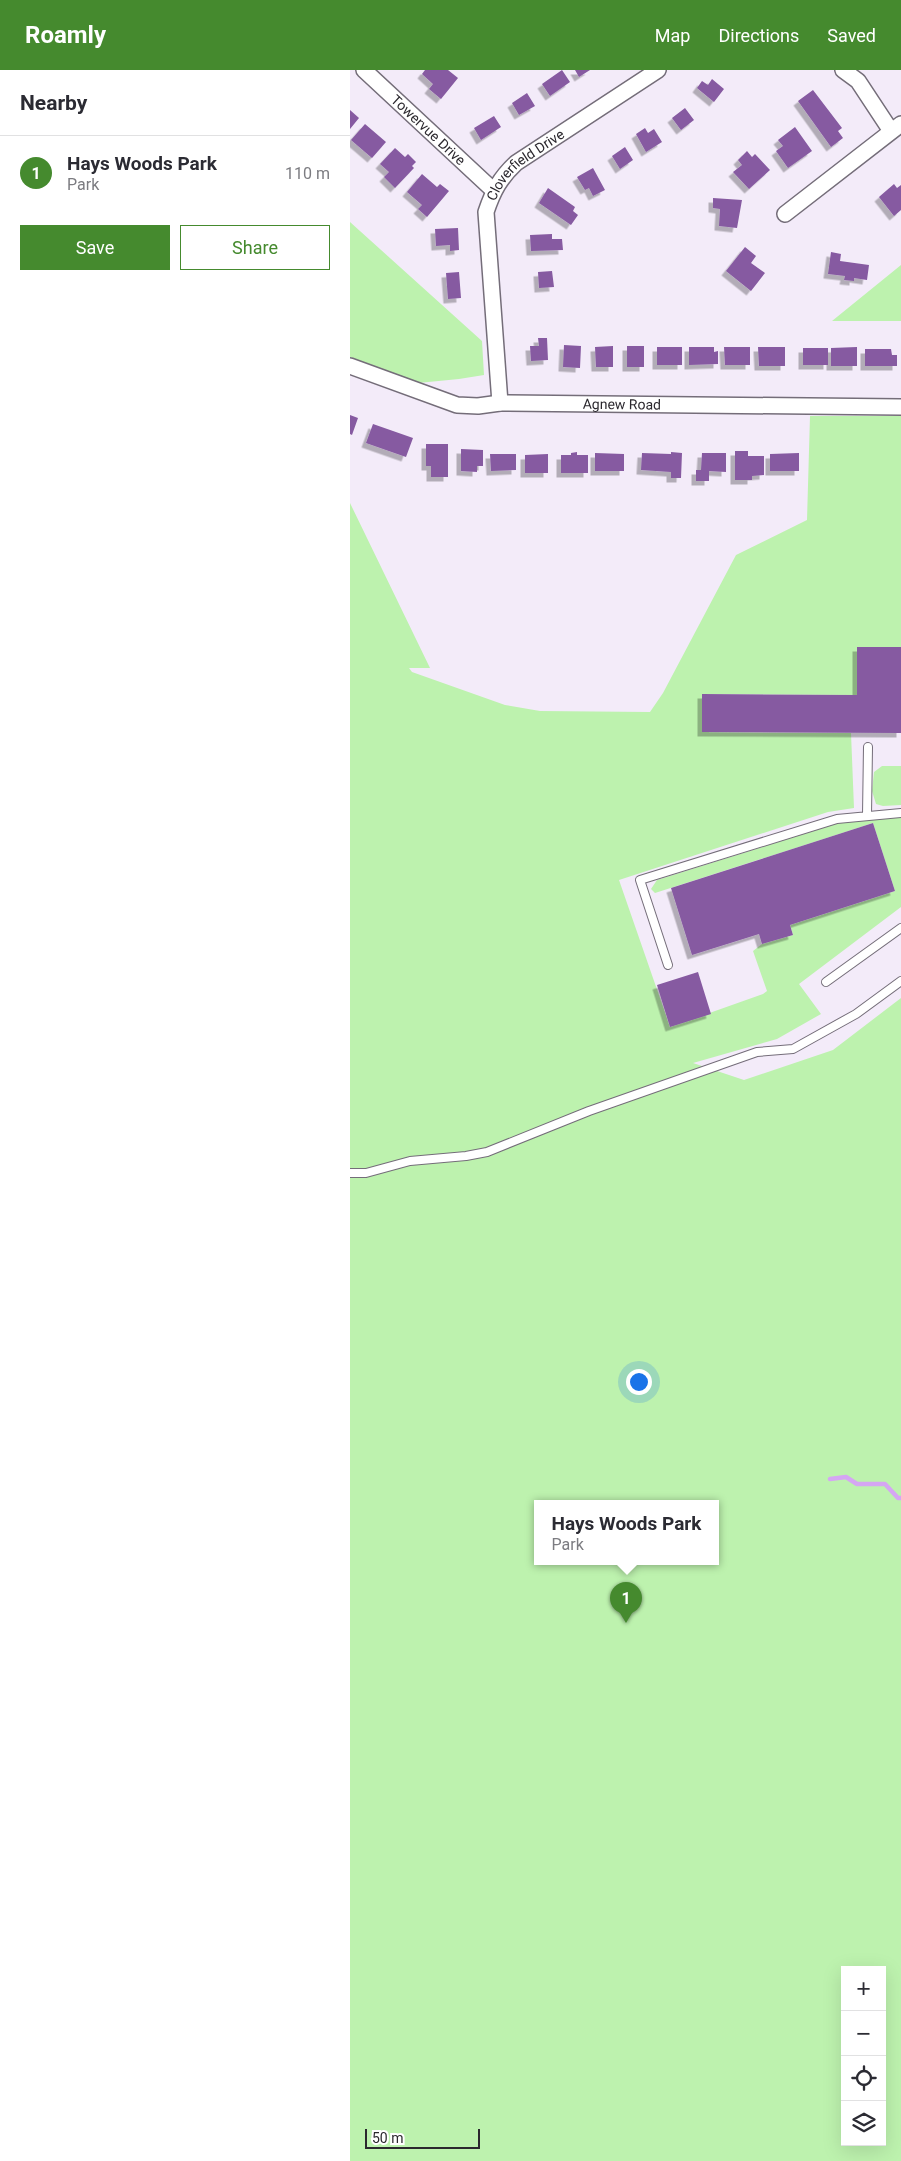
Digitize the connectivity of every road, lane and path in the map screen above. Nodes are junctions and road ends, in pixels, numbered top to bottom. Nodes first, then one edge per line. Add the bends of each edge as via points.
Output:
1 (364, 70) edge
2 (658, 70) edge
3 (843, 70) edge
4 (896, 128) edge
5 (493, 190) junction
6 (785, 214) dead end
7 (350, 366) edge
8 (500, 403) junction
9 (901, 407) edge
10 (868, 746) dead end
11 (901, 813) edge
12 (867, 815) junction
13 (901, 928) edge
14 (668, 965) dead end
15 (901, 981) edge
16 (826, 982) dead end
17 (350, 1173) edge

1 - 5 street, Towervue Drive
2 - 5 street, Cloverfield Drive via 516,163
3 - 4 street via 858,81
4 - 6 street
5 - 8 street, Cloverfield Drive via 486,212
7 - 8 street, Agnew Road via 457,405
8 - 9 street, Agnew Road
10 - 12 lane
11 - 12 lane
12 - 14 lane via 837,819 640,880
13 - 16 lane
15 - 17 lane via 856,1014 793,1049 757,1052 589,1111 487,1152 410,1161 366,1173

